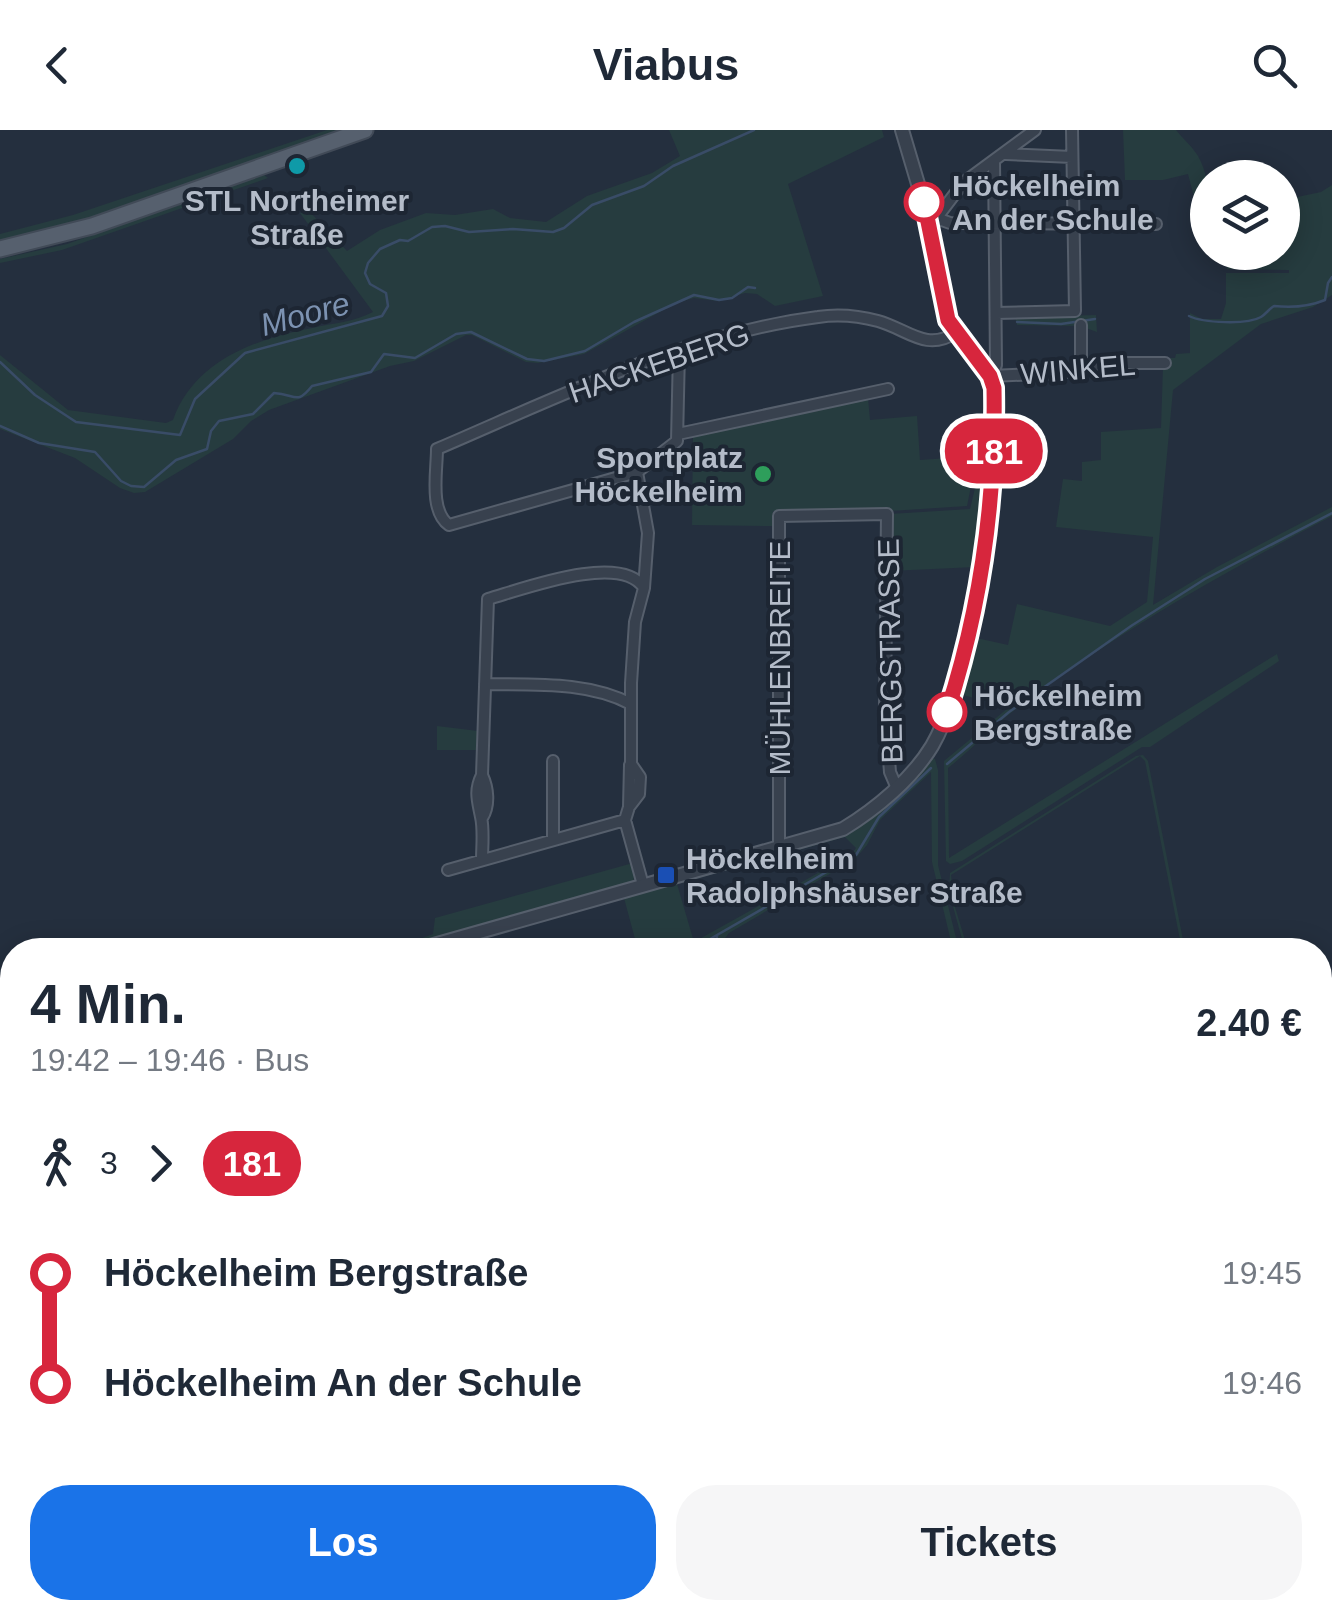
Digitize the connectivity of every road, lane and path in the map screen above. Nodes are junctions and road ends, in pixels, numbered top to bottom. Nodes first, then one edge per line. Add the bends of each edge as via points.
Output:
1 (365, 130) edge
2 (902, 130) edge
3 (1035, 130) edge
4 (1072, 130) edge
5 (999, 157) junction
6 (1072, 158) junction
7 (934, 220) junction
8 (1073, 223) junction
9 (995, 224) junction
10 (1156, 224) dead end
11 (0, 249) edge
12 (996, 314) junction
13 (1081, 325) dead end
14 (955, 333) junction
15 (679, 351) junction
16 (1165, 363) dead end
17 (1081, 368) junction
18 (990, 376) junction
19 (888, 389) dead end
20 (678, 434) junction
21 (637, 472) junction
22 (887, 514) joint
23 (647, 564) junction
24 (630, 575) junction
25 (644, 588) junction
26 (631, 683) junction
27 (485, 684) junction
28 (615, 696) junction
29 (630, 704) junction
30 (552, 761) dead end
31 (896, 786) junction
32 (626, 820) junction
33 (553, 840) junction
34 (779, 848) junction
35 (482, 860) junction
36 (448, 870) dead end
37 (643, 886) junction
38 (458, 938) edge

1 - 11 main road via 92,226
2 - 7 street
3 - 5 street
4 - 6 street
5 - 6 street
5 - 7 street via 963,183
5 - 9 street
6 - 8 street
7 - 9 street
7 - 14 street via 944,305
8 - 9 street
8 - 10 street
8 - 12 street via 1075,311
9 - 12 street
12 - 18 street
13 - 17 street
14 - 15 street, HACKEBERG via 928,342 880,322 832,316
14 - 18 street
15 - 20 street
15 - 21 street, HACKEBERG via 437,449 438,511 449,526
16 - 17 street, WINKEL
17 - 18 street, WINKEL
18 - 31 street via 988,532 959,672 942,727
19 - 20 street
20 - 21 street
21 - 23 street
22 - 31 street, BERGSTRASSE via 885,709
22 - 34 street, MÜHLENBREITE via 780,516
23 - 24 street
23 - 25 street
24 - 25 street
24 - 27 street via 588,574 488,599
25 - 26 street
26 - 28 street
26 - 29 street
27 - 28 street via 565,686
27 - 35 street via 476,805
28 - 29 street
29 - 32 street via 631,764 640,777
30 - 33 street
31 - 34 street via 843,829
32 - 33 street
32 - 37 street
33 - 35 street
34 - 37 street
35 - 36 street
37 - 38 street

